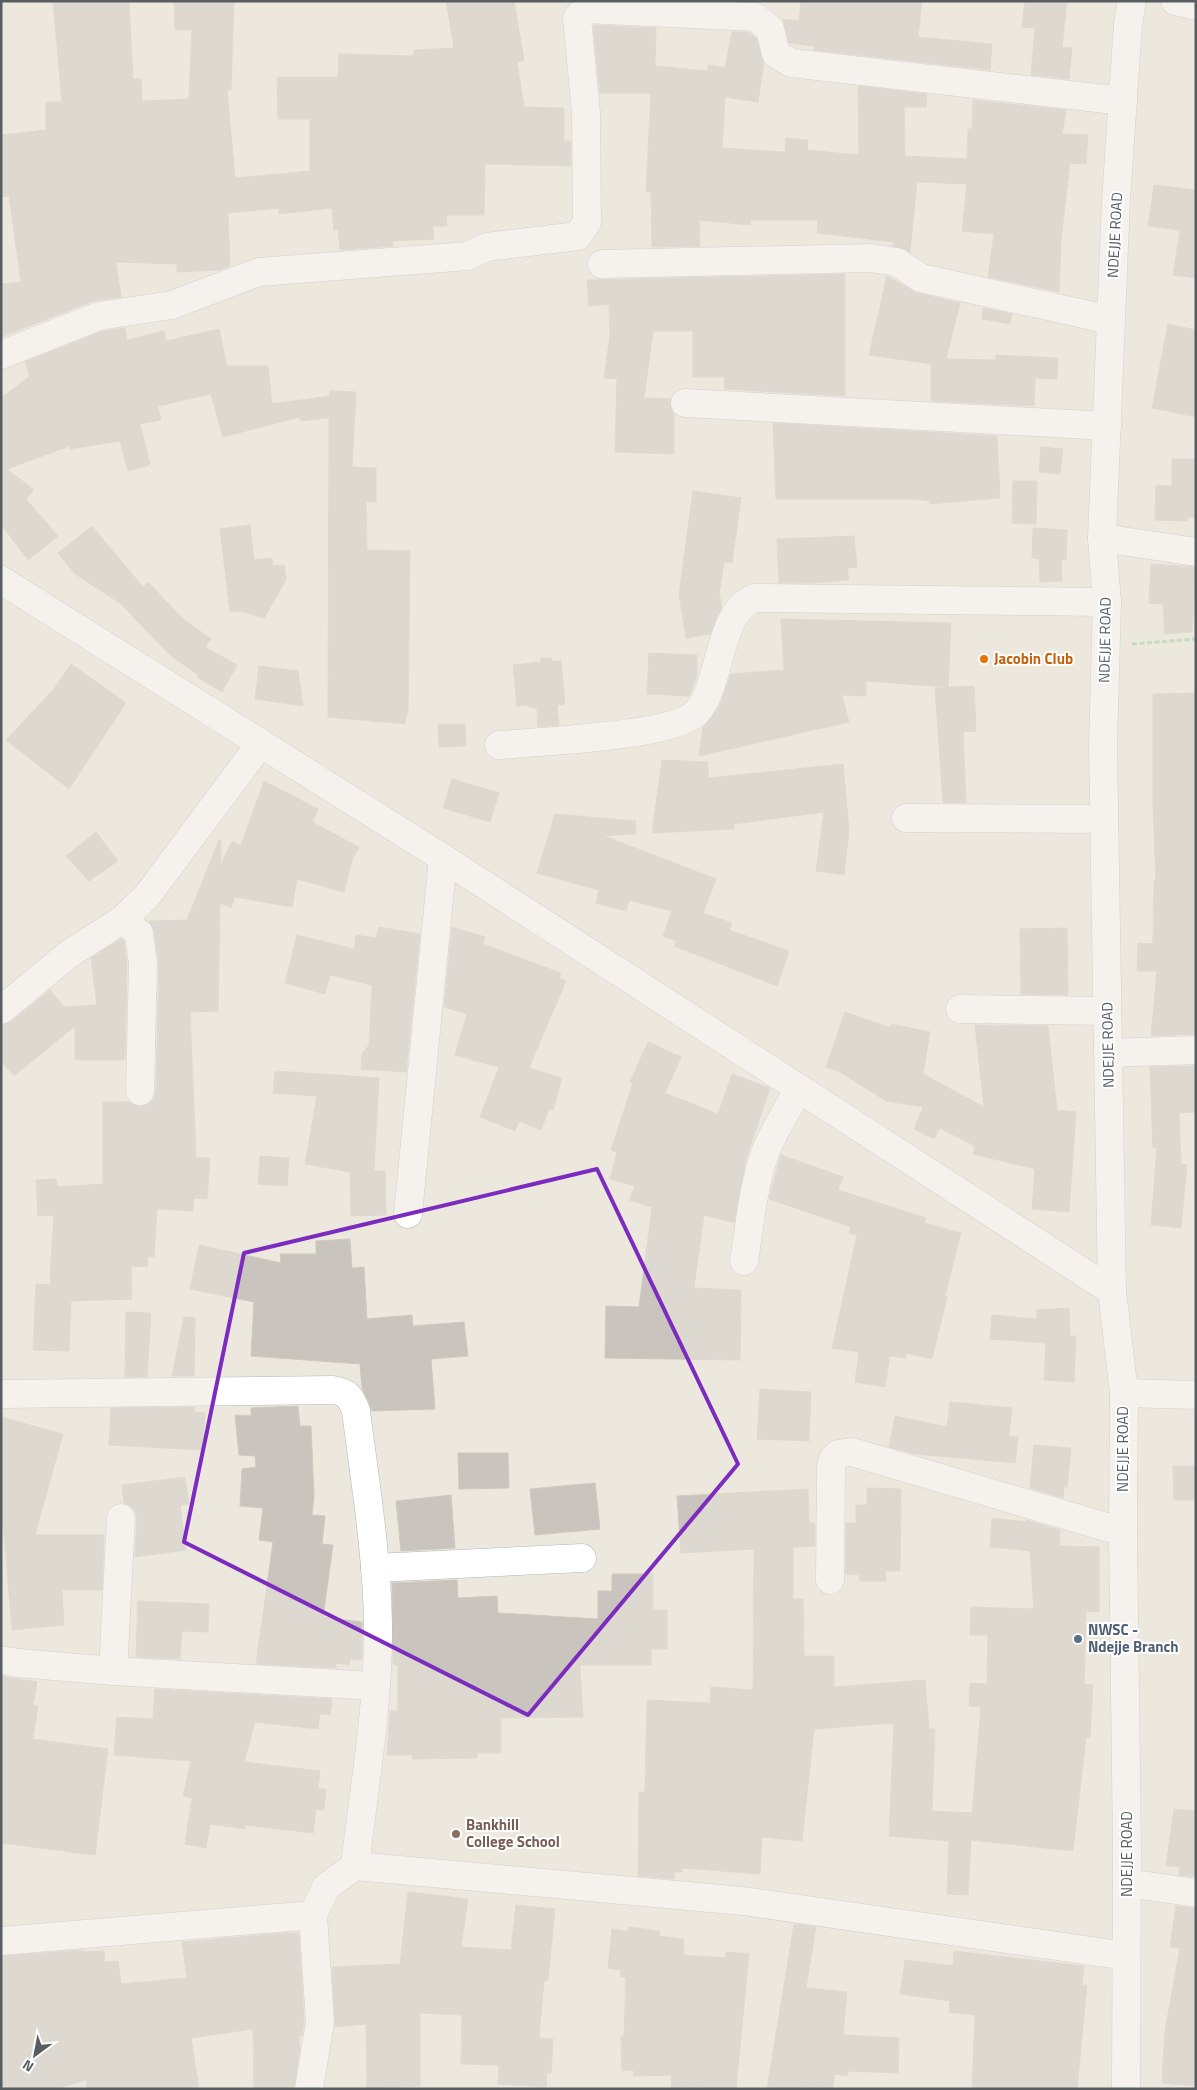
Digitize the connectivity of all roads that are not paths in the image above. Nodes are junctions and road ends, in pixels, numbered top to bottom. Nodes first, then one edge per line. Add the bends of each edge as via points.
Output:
1 (1132, 1) edge
2 (1175, 1) edge
3 (1196, 6) edge
4 (1123, 101) junction
5 (602, 264) dead end
6 (1111, 320) junction
7 (1, 355) edge
8 (686, 403) dead end
9 (1107, 426) junction
10 (1102, 538) junction
11 (1196, 552) edge
12 (1, 580) edge
13 (1107, 602) junction
14 (261, 744) junction
15 (499, 745) dead end
16 (906, 818) dead end
17 (1104, 819) junction
18 (443, 858) junction
19 (122, 920) junction
20 (960, 1009) dead end
21 (1, 1010) edge
22 (1107, 1011) junction
23 (1196, 1050) edge
24 (1108, 1053) junction
25 (799, 1089) junction
26 (140, 1091) dead end
27 (408, 1214) dead end
28 (744, 1260) dead end
29 (1112, 1291) junction
30 (1124, 1393) junction
31 (1, 1394) edge
32 (1196, 1395) edge
33 (121, 1518) dead end
34 (1123, 1532) junction
35 (582, 1558) dead end
36 (375, 1568) junction
37 (830, 1580) dead end
38 (1, 1660) edge
39 (113, 1671) junction
40 (375, 1686) junction
41 (355, 1866) junction
42 (1127, 1882) junction
43 (1196, 1894) edge
44 (313, 1916) junction
45 (1, 1941) edge
46 (1126, 1956) junction
47 (308, 2089) edge
48 (1126, 2089) edge

1 - 4 street, NDEJJE ROAD
2 - 3 street
4 - 6 street, NDEJJE ROAD
4 - 7 street via 791,63 776,54 770,29 755,17 585,9 577,18 586,113 587,222 578,236 487,246 468,256 259,272 172,305 99,316
5 - 6 street via 870,258 897,262 921,278
6 - 9 street, NDEJJE ROAD
8 - 9 street
9 - 10 street, NDEJJE ROAD
10 - 11 street
10 - 13 street, NDEJJE ROAD
12 - 14 street
13 - 15 street via 755,598 735,614 705,697 696,713 688,718 639,733
13 - 17 street, NDEJJE ROAD
14 - 18 street
14 - 19 street via 147,896
16 - 17 street
17 - 22 street, NDEJJE ROAD
18 - 25 street
18 - 27 street
19 - 21 street via 69,954
19 - 26 street via 139,933 143,964
20 - 22 street
22 - 24 street, NDEJJE ROAD
23 - 24 street
24 - 29 street, NDEJJE ROAD
25 - 28 street via 777,1125 766,1152 755,1189
25 - 29 street
29 - 30 street, NDEJJE ROAD
30 - 32 street
30 - 34 street, NDEJJE ROAD
31 - 36 street via 345,1392 353,1400 356,1411
33 - 39 street
34 - 37 street via 852,1452 844,1453 833,1459 831,1467
34 - 42 street, NDEJJE ROAD
35 - 36 street
36 - 40 street via 378,1626
38 - 39 street
39 - 40 street
40 - 41 street
41 - 44 street via 326,1887
41 - 46 street via 743,1901
42 - 43 street
42 - 46 street, NDEJJE ROAD
44 - 45 street
44 - 47 street via 320,2022
46 - 48 street, NDEJJE ROAD

